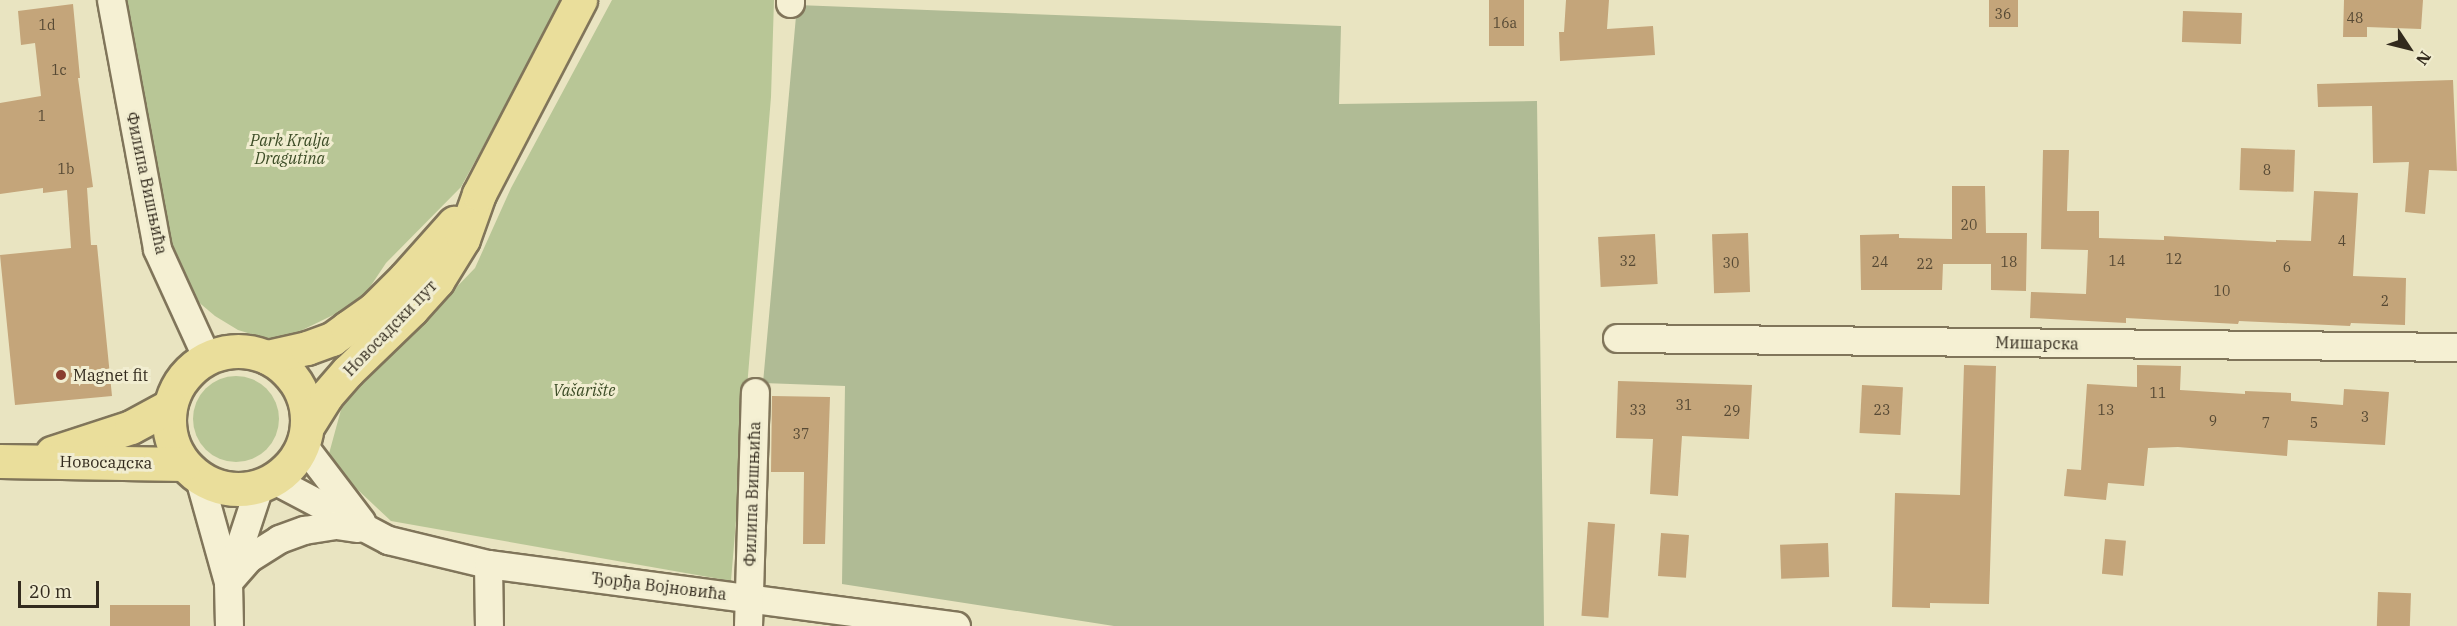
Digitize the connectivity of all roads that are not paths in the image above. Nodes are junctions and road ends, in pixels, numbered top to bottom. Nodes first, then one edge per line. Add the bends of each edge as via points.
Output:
1 (111, 0) edge
2 (580, 0) edge
3 (479, 194) junction
4 (1617, 338) dead end
5 (2457, 347) edge
6 (267, 357) junction
7 (207, 358) junction
8 (755, 392) dead end
9 (170, 406) junction
10 (305, 435) junction
11 (14, 461) edge
12 (192, 471) junction
13 (266, 483) junction
14 (367, 529) junction
15 (488, 564) junction
16 (228, 582) junction
17 (748, 597) junction
18 (229, 626) edge
19 (489, 626) edge
20 (748, 626) edge
21 (956, 626) edge

1 - 7 street, Филипа Вишњића via 158,249
2 - 3 main road, Новосадски пут
3 - 6 main road, Новосадски пут via 374,309 332,339
3 - 10 main road, Новосадски пут via 463,239 437,281 326,396
4 - 5 street, Мишарска
6 - 7 main road, Новосадски пут via 248,351
6 - 10 main road, Новосадски пут via 285,369 298,385 306,404
7 - 9 main road, Новосадски пут via 190,370 177,387
8 - 17 street, Филипа Вишњића
9 - 11 main road, Новосадска via 131,427
9 - 12 main road, Новосадски пут via 173,446
10 - 13 main road, Новосадски пут via 286,471
10 - 14 street, Ђорђа Војновића
11 - 12 main road, Новосадска
12 - 13 main road via 218,487 238,490
12 - 16 street
13 - 14 street, Ђорђа Војновића
13 - 16 street
14 - 15 street, Ђорђа Војновића via 388,540
14 - 16 street via 336,525 287,536 249,558
15 - 17 street, Ђорђа Војновића
15 - 19 street
16 - 18 street
17 - 20 street, Филипа Вишњића
17 - 21 street, Ђорђа Војновића

